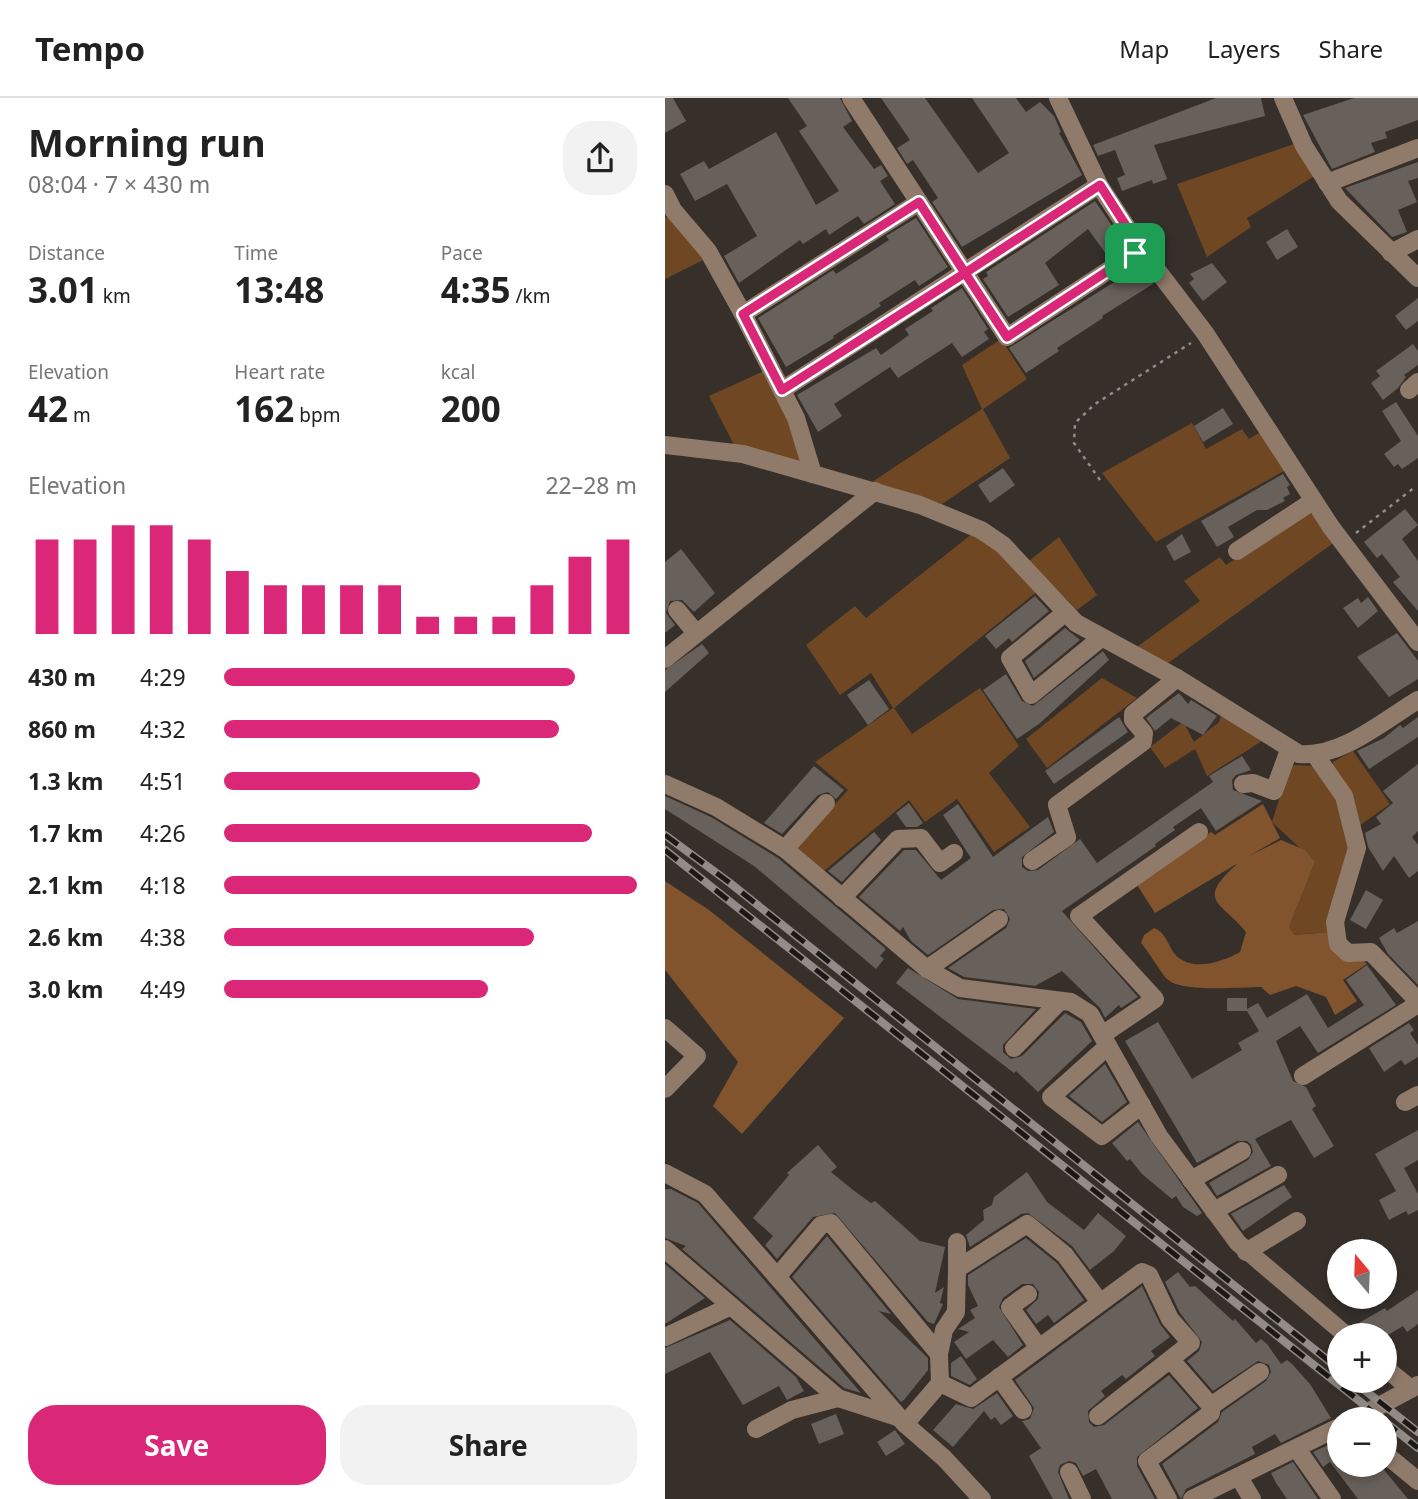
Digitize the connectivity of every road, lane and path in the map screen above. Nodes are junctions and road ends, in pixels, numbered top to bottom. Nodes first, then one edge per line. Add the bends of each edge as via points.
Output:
1 (851, 98) edge
2 (1059, 98) edge
3 (1287, 99) edge
4 (1418, 148) edge
5 (1327, 183) junction
6 (1100, 185) junction
7 (665, 194) edge
8 (919, 202) junction
9 (1418, 239) edge
10 (1141, 249) junction
11 (1391, 253) junction
12 (965, 273) junction
13 (1418, 278) edge
14 (743, 314) junction
15 (1205, 334) junction
16 (782, 390) junction
17 (665, 445) edge
18 (813, 474) junction
19 (1100, 480) dead end
20 (1415, 487) dead end
21 (875, 491) junction
22 (1313, 501) junction
23 (1343, 544) junction
24 (1237, 551) dead end
25 (677, 610) dead end
26 (1066, 612) junction
27 (696, 633) junction
28 (1101, 638) junction
29 (1418, 642) edge
30 (665, 659) edge
31 (1177, 678) junction
32 (1418, 700) edge
33 (1289, 750) junction
34 (1316, 756) junction
35 (665, 784) edge
36 (1243, 784) dead end
37 (827, 803) dead end
38 (1199, 832) dead end
39 (785, 849) junction
40 (954, 853) dead end
41 (1032, 861) dead end
42 (842, 898) junction
43 (999, 919) dead end
44 (927, 969) junction
45 (1060, 1001) junction
46 (1418, 1002) edge
47 (665, 1028) edge
48 (1105, 1040) junction
49 (1014, 1048) dead end
50 (1303, 1076) dead end
51 (665, 1089) edge
52 (1142, 1105) junction
53 (1243, 1150) dead end
54 (665, 1173) edge
55 (1278, 1175) dead end
56 (1191, 1180) junction
57 (1214, 1211) junction
58 (1297, 1222) dead end
59 (957, 1242) dead end
60 (665, 1249) edge
61 (1246, 1252) junction
62 (957, 1269) junction
63 (777, 1276) junction
64 (1028, 1294) dead end
65 (1099, 1301) junction
66 (731, 1306) junction
67 (1332, 1323) edge
68 (665, 1337) edge
69 (1039, 1348) junction
70 (939, 1354) junction
71 (1171, 1360) junction
72 (1260, 1372) dead end
73 (1397, 1375) edge
74 (999, 1377) junction
75 (940, 1383) junction
76 (1415, 1387) edge
77 (838, 1398) junction
78 (1211, 1406) junction
79 (1379, 1407) edge
80 (1023, 1410) dead end
81 (1098, 1416) dead end
82 (903, 1421) junction
83 (756, 1429) dead end
84 (1327, 1433) edge
85 (1297, 1449) junction
86 (1397, 1464) edge
87 (1069, 1472) dead end
88 (1239, 1477) junction
89 (1418, 1481) edge
90 (982, 1499) edge
91 (1082, 1499) edge
92 (1168, 1499) edge
93 (1192, 1499) edge
94 (1251, 1499) edge
95 (1332, 1499) edge

1 - 8 street
2 - 6 street
3 - 5 street via 1304,146
4 - 5 street
5 - 11 street via 1346,209
6 - 10 street
6 - 12 street
7 - 14 street via 708,251
8 - 12 street
8 - 14 street
9 - 11 street
10 - 12 street via 1007,337
10 - 15 street
11 - 13 street
12 - 16 street
14 - 16 street
15 - 19 path via 1095,404 1075,423 1074,443
15 - 22 street
16 - 18 street
17 - 18 street via 743,454
18 - 21 street
20 - 23 path
21 - 26 street via 981,530 1003,545
21 - 27 street
22 - 23 street
22 - 24 street
23 - 29 street
25 - 27 street
26 - 28 street
26 - 28 street via 1010,658 1031,695
27 - 30 street
28 - 31 street
31 - 33 street
31 - 41 street via 1133,714 1144,733 1143,742 1057,805 1067,837
32 - 34 street via 1340,747
33 - 34 street
33 - 36 street via 1274,791
34 - 46 street via 1345,796 1357,848 1335,922 1338,944 1349,953 1371,952
35 - 39 street via 716,807
37 - 39 street
38 - 48 street via 1079,916 1155,999
39 - 42 street
40 - 42 street via 940,863 921,838 898,839
42 - 44 street
43 - 44 street
44 - 45 street via 960,988
45 - 48 street via 1090,1014
45 - 49 street
46 - 50 street
47 - 51 street via 697,1056
48 - 52 street
48 - 52 street via 1051,1097 1102,1136
52 - 56 street
53 - 56 street
54 - 63 street via 705,1194
55 - 57 street
56 - 57 street
57 - 61 street
58 - 61 street
59 - 62 street
60 - 66 street
61 - 67 street
62 - 65 street via 1027,1224 1065,1255
62 - 70 street via 956,1312 944,1329
63 - 70 street via 821,1226 831,1223
63 - 82 street
64 - 69 street via 1010,1307
65 - 69 street
65 - 71 street via 1142,1272 1149,1275 1170,1319 1191,1343
66 - 68 street
66 - 77 street
69 - 74 street
70 - 75 street
71 - 78 street
71 - 81 street
72 - 78 street
73 - 76 street
74 - 75 street via 971,1398
74 - 80 street
75 - 82 street
76 - 79 street
77 - 82 street
77 - 83 street via 792,1410
78 - 92 street via 1211,1413 1147,1461
82 - 90 street
84 - 85 street
85 - 88 street
85 - 95 street
86 - 89 street
87 - 91 street
88 - 93 street
88 - 94 street

